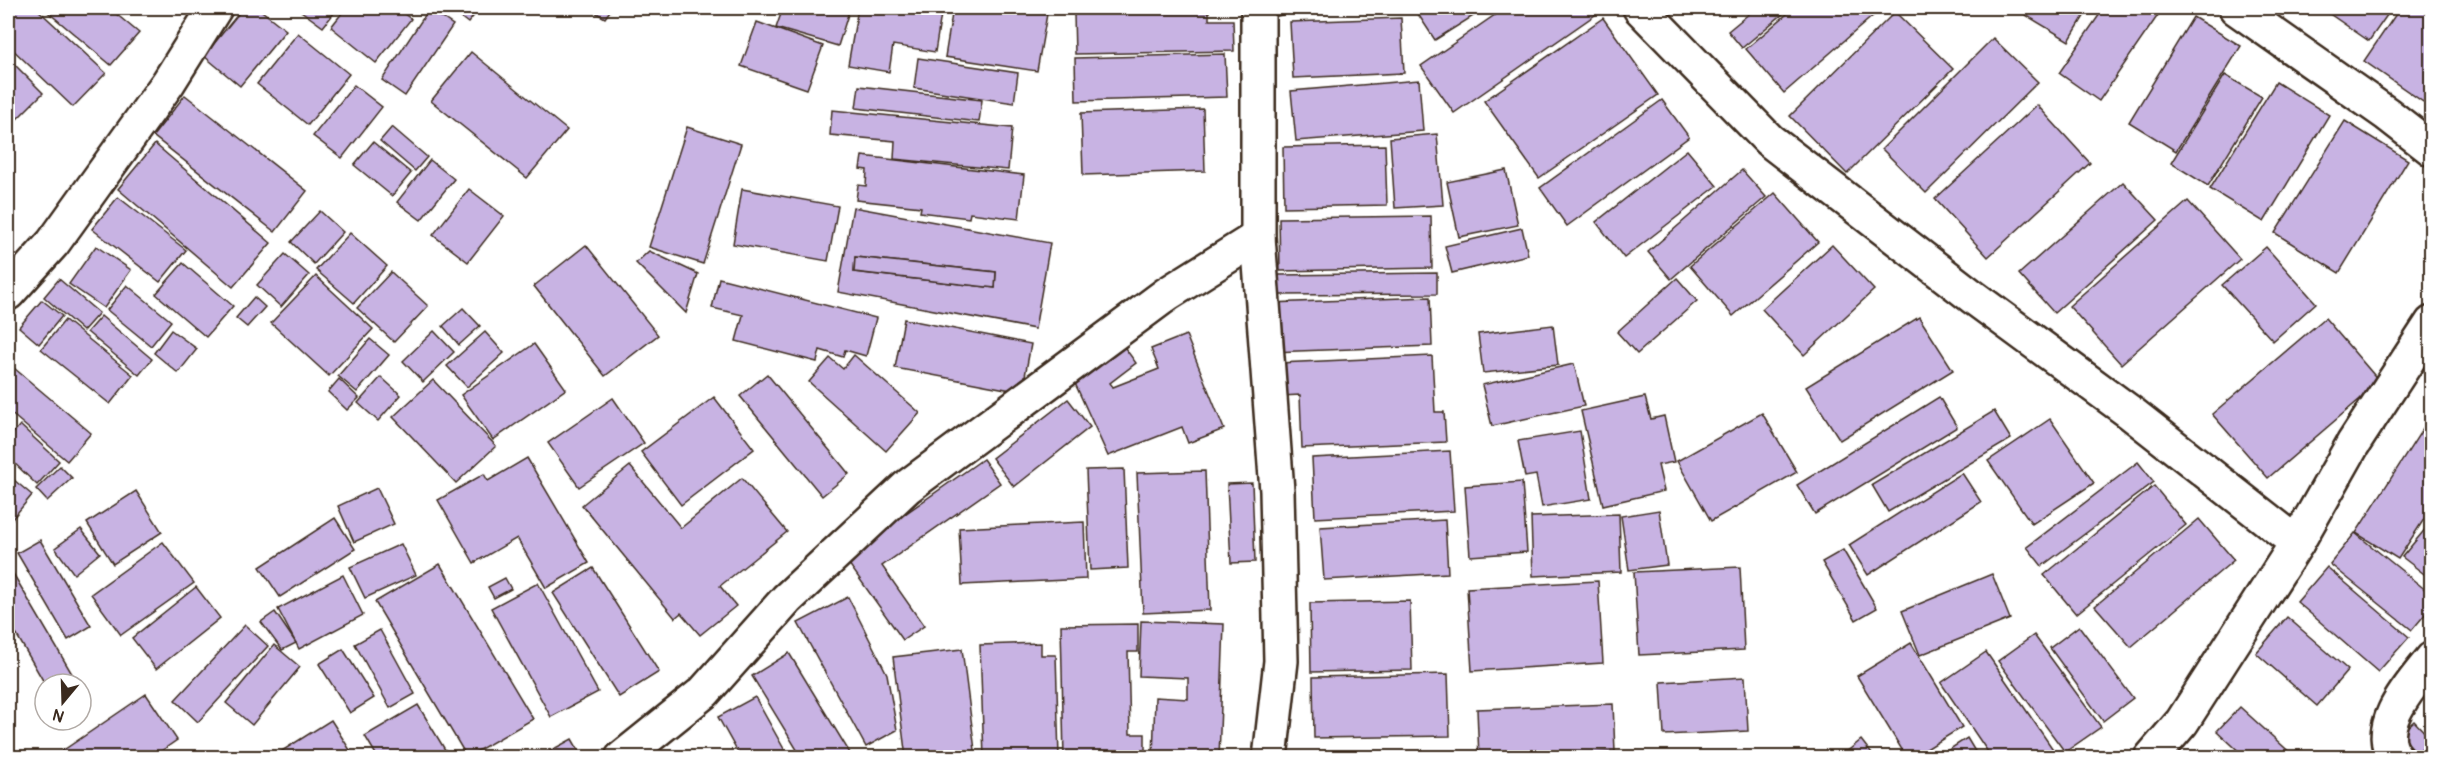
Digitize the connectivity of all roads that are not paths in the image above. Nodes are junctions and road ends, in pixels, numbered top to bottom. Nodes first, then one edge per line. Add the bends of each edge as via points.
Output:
1 (215, 8) edge
2 (1258, 8) edge
3 (1640, 8) edge
4 (2236, 8) edge
5 (2432, 149) edge
6 (1258, 237) junction
7 (8, 294) edge
8 (2432, 323) edge
9 (2297, 543) junction
10 (2432, 659) edge
11 (622, 758) edge
12 (1270, 758) edge
13 (2151, 758) edge
14 (2396, 758) edge

1 - 7 street via 168,84 53,243
2 - 6 street
3 - 9 street via 1769,140
4 - 5 street
6 - 11 street via 1167,294 907,487 787,599 704,692
6 - 12 street via 1277,491 1281,661
8 - 9 street via 2353,444
9 - 13 street via 2182,722
10 - 14 street via 2400,700 2387,729

